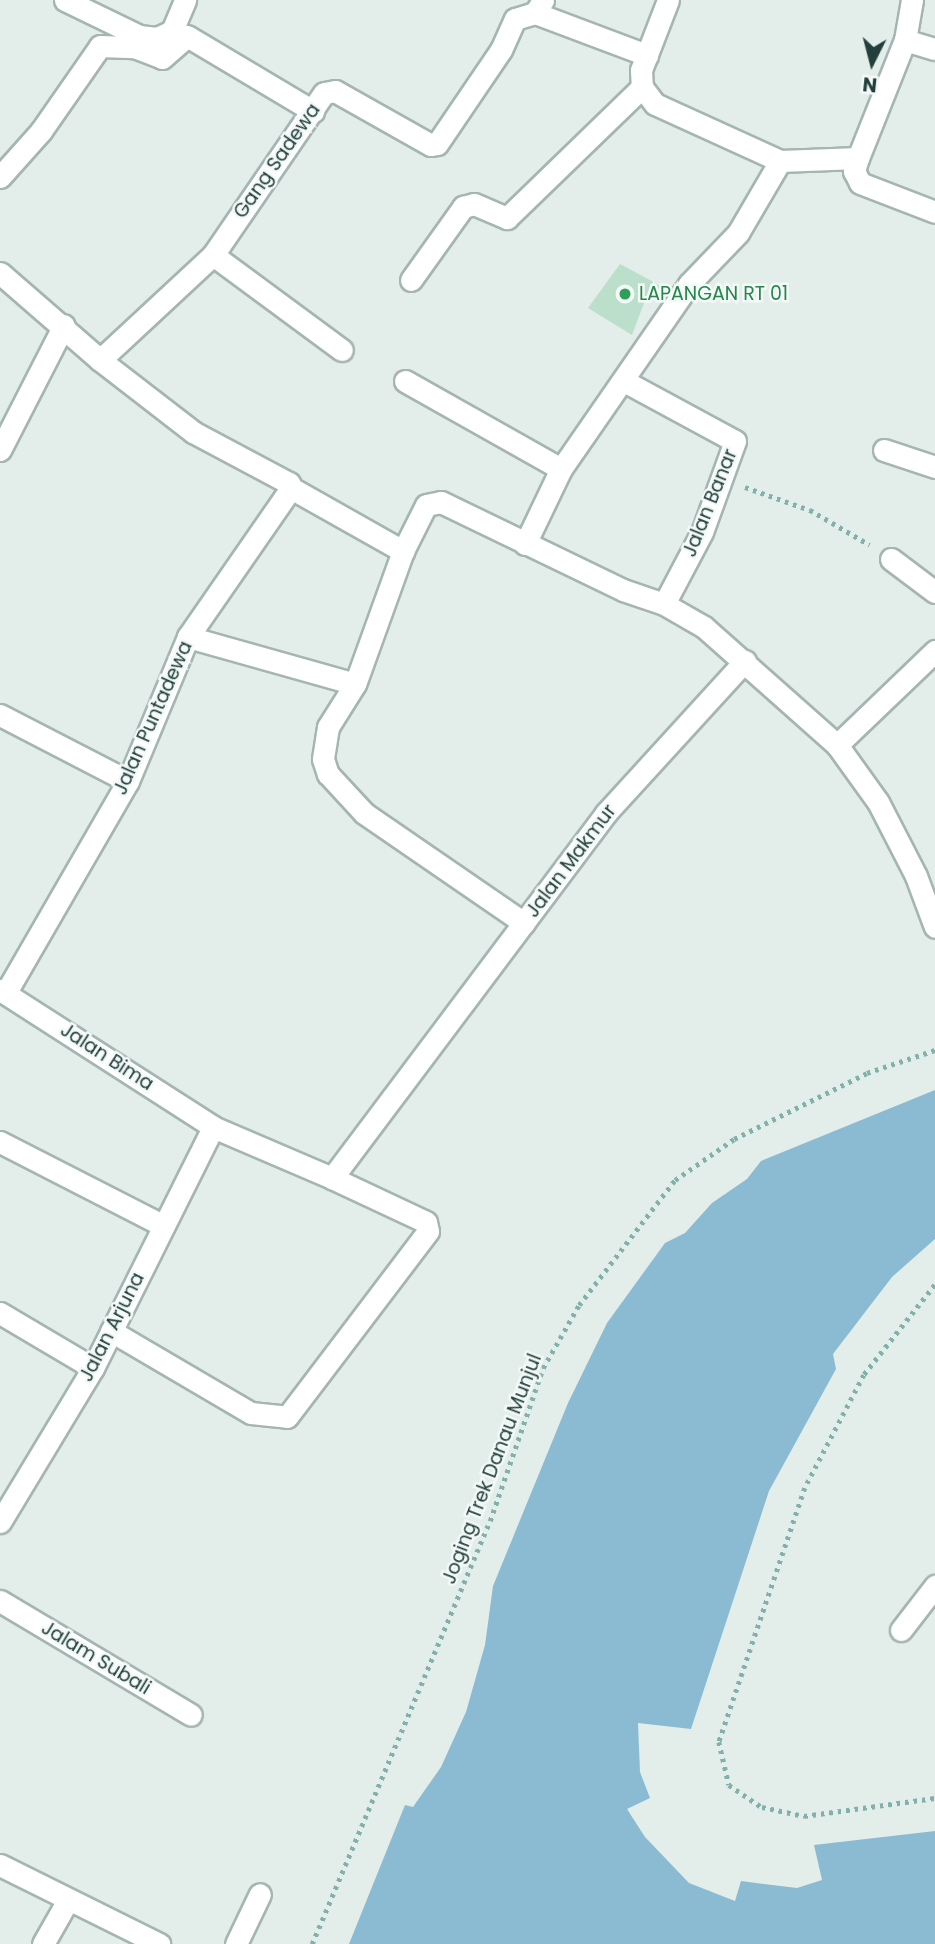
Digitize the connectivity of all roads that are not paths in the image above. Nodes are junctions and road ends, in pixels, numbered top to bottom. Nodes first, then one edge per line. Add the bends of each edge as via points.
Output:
1 (65, 0) edge
2 (186, 0) edge
3 (668, 0) edge
4 (912, 0) edge
5 (539, 7) edge
6 (905, 40) junction
7 (935, 49) edge
8 (647, 55) junction
9 (642, 87) junction
10 (313, 111) junction
11 (858, 158) junction
12 (780, 161) junction
13 (0, 177) edge
14 (935, 212) edge
15 (213, 255) junction
16 (0, 273) edge
17 (411, 280) dead end
18 (64, 325) junction
19 (342, 350) dead end
20 (100, 360) junction
21 (405, 381) dead end
22 (624, 381) junction
23 (0, 450) edge
24 (884, 450) dead end
25 (935, 467) edge
26 (561, 469) junction
27 (291, 488) junction
28 (524, 544) junction
29 (403, 551) junction
30 (891, 559) road end
31 (935, 592) edge
32 (664, 604) junction
33 (188, 637) junction
34 (935, 651) edge
35 (745, 661) junction
36 (355, 684) junction
37 (0, 715) edge
38 (837, 745) junction
39 (128, 781) junction
40 (524, 923) junction
41 (935, 927) edge
42 (4, 990) edge
43 (213, 1127) junction
44 (0, 1142) edge
45 (332, 1178) junction
46 (164, 1226) junction
47 (0, 1314) edge
48 (111, 1331) junction
49 (93, 1368) junction
50 (0, 1522) edge
51 (935, 1586) edge
52 (0, 1601) edge
53 (901, 1630) dead end
54 (191, 1716) dead end
55 (0, 1865) edge
56 (260, 1895) dead end
57 (68, 1899) junction
58 (43, 1944) edge
59 (159, 1944) edge
60 (236, 1944) edge

1 - 2 street via 139,36 157,38 172,31
3 - 8 street
4 - 6 street
5 - 8 street
5 - 10 street, Gang Sadewa via 515,19 501,50 437,144 431,145 335,91 324,93
6 - 7 street
6 - 11 street
8 - 9 street
9 - 12 street via 655,104
9 - 17 street via 507,218 474,204 464,206
10 - 13 street via 187,36 162,58 134,47 100,46 41,131
10 - 15 street, Gang Sadewa
11 - 12 street
11 - 14 street via 854,171 860,183
12 - 22 street via 738,233 689,284
15 - 19 street
15 - 20 street, Gang Sadewa
16 - 18 street
18 - 20 street
18 - 23 street
20 - 27 street via 193,432
21 - 26 street
22 - 26 street
22 - 32 street, Jalan Banar via 734,438 702,532
24 - 25 street
26 - 28 street
27 - 29 street
27 - 33 street, Jalan Puntadewa
28 - 29 street via 432,501
28 - 32 street
29 - 36 street
30 - 31 street
32 - 35 street via 704,627
33 - 36 street
33 - 39 street, Jalan Puntadewa
34 - 38 street
35 - 38 street
35 - 40 street, Jalan Makmur via 606,813
36 - 40 street via 328,727 323,759 328,774 363,813
37 - 39 street
38 - 41 street via 878,802
39 - 42 street, Jalan Puntadewa
40 - 45 street, Jalan Makmur
42 - 43 street, Jalan Bima
43 - 45 street
43 - 46 street, Jalan Arjuna
44 - 46 street
45 - 48 street via 426,1222 428,1231 287,1417 251,1413
46 - 48 street, Jalan Arjuna
47 - 49 street
48 - 49 street, Jalan Arjuna
49 - 50 street, Jalan Arjuna
51 - 53 street
52 - 54 street, Jalam Subali
55 - 57 street
56 - 60 street
57 - 58 street
57 - 59 street

